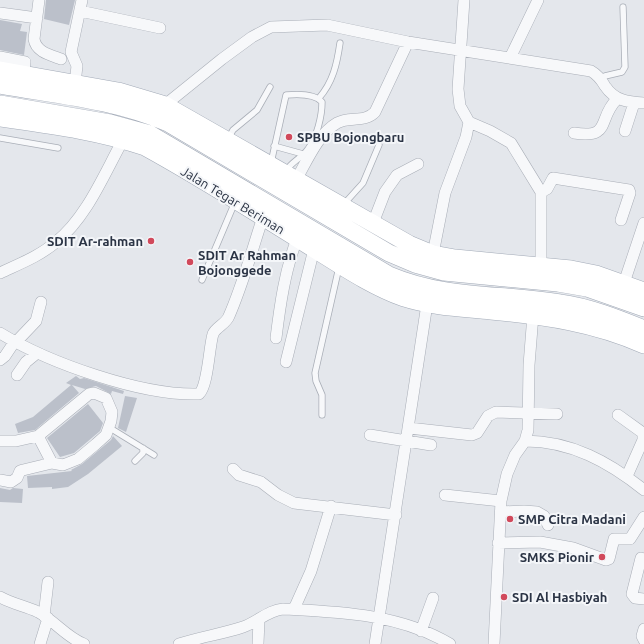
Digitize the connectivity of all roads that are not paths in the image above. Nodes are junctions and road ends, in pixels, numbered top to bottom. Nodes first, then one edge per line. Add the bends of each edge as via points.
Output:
1 (39, 0) edge
2 (464, 0) edge
3 (538, 0) edge
4 (81, 5) edge
5 (623, 7) dead end
6 (0, 13) edge
7 (37, 18) junction
8 (160, 28) dead end
9 (408, 42) junction
10 (340, 43) dead end
11 (461, 50) junction
12 (71, 52) junction
13 (0, 57) edge
14 (510, 58) junction
15 (61, 60) junction
16 (0, 70) edge
17 (24, 74) junction
18 (54, 79) junction
19 (602, 80) junction
20 (75, 82) junction
21 (0, 85) edge
22 (270, 87) dead end
23 (80, 98) junction
24 (319, 98) junction
25 (617, 99) junction
26 (639, 103) edge
27 (0, 104) edge
28 (165, 105) junction
29 (77, 117) junction
30 (0, 118) edge
31 (469, 122) junction
32 (625, 131) dead end
33 (574, 133) dead end
34 (0, 138) edge
35 (123, 140) junction
36 (227, 140) junction
37 (380, 145) dead end
38 (274, 146) junction
39 (58, 148) dead end
40 (303, 154) junction
41 (248, 161) junction
42 (418, 164) dead end
43 (270, 165) junction
44 (290, 177) junction
45 (541, 192) junction
46 (232, 194) junction
47 (342, 206) junction
48 (262, 217) junction
49 (621, 220) dead end
50 (373, 223) junction
51 (644, 223) edge
52 (297, 239) junction
53 (314, 249) junction
54 (433, 254) junction
55 (488, 261) junction
56 (340, 265) junction
57 (541, 266) junction
58 (0, 273) edge
59 (513, 278) junction
60 (202, 280) dead end
61 (624, 283) junction
62 (644, 291) edge
63 (41, 302) dead end
64 (428, 304) junction
65 (644, 308) edge
66 (533, 315) junction
67 (644, 332) edge
68 (0, 333) edge
69 (276, 338) dead end
70 (15, 341) junction
71 (37, 352) junction
72 (0, 360) edge
73 (286, 362) dead end
74 (17, 375) dead end
75 (530, 413) junction
76 (322, 414) dead end
77 (557, 414) dead end
78 (618, 414) dead end
79 (110, 428) junction
80 (409, 428) junction
81 (370, 435) dead end
82 (38, 436) junction
83 (0, 441) edge
84 (407, 441) junction
85 (525, 441) junction
86 (431, 445) dead end
87 (143, 448) junction
88 (154, 454) dead end
89 (135, 461) dead end
90 (52, 462) junction
91 (233, 469) dead end
92 (627, 476) junction
93 (0, 480) edge
94 (644, 490) edge
95 (445, 495) dead end
96 (331, 506) junction
97 (501, 506) junction
98 (396, 515) junction
99 (644, 517) edge
100 (548, 525) dead end
101 (498, 543) junction
102 (641, 558) dead end
103 (48, 582) dead end
104 (0, 597) edge
105 (433, 598) dead end
106 (644, 599) edge
107 (294, 610) junction
108 (46, 617) junction
109 (380, 618) junction
110 (259, 620) junction
111 (644, 629) edge
112 (421, 631) junction
113 (222, 632) junction
114 (644, 640) edge
115 (40, 644) edge
116 (84, 644) edge
117 (179, 644) edge
118 (221, 644) edge
119 (258, 644) edge
120 (375, 644) edge
121 (450, 644) edge
122 (494, 644) edge

1 - 7 street
2 - 11 street
3 - 14 street
4 - 8 street
4 - 12 street
5 - 19 lane via 625,67 622,72 605,76
6 - 7 street
7 - 15 street via 35,45 39,50
9 - 11 street
9 - 28 street via 327,25 271,28 252,37
9 - 44 street via 374,112 368,118 338,122 328,130
10 - 24 lane via 333,76 328,88
11 - 14 street
11 - 31 street via 458,89 460,106
12 - 15 street
12 - 20 street via 77,66
13 - 17 street via 25,62
14 - 19 street via 590,71
15 - 18 street
16 - 17 main road
17 - 18 main road
18 - 20 main road
19 - 25 street
20 - 28 main road via 125,92
21 - 23 main road
22 - 36 lane via 257,110 233,130
23 - 29 main road
23 - 41 main road via 143,112
24 - 38 lane via 286,95
24 - 40 lane via 322,102 322,112 315,134
25 - 26 street
25 - 33 street via 596,134
26 - 32 street
27 - 29 main road, Jalan Tegar Beriman
28 - 36 main road
29 - 46 main road, Jalan Tegar Beriman via 150,134
30 - 35 main road, Jalan Tegar Beriman
31 - 45 street via 511,143
31 - 54 street via 445,193
34 - 39 lane
35 - 46 main road, Jalan Tegar Beriman via 156,153
35 - 58 street via 71,228 42,252
36 - 41 main road
37 - 47 lane via 363,183
38 - 40 lane
38 - 43 lane
40 - 44 lane via 289,166
41 - 43 main road
41 - 59 main road via 389,253 416,264 462,274
42 - 50 street via 397,175 385,192
43 - 44 main road
44 - 47 main road
45 - 49 street via 547,189 553,178 629,190
45 - 57 street
46 - 48 main road, Jalan Tegar Beriman
46 - 60 lane
46 - 67 main road, Jalan Tegar Beriman via 410,284 451,293 559,303 610,315
47 - 50 main road
48 - 52 main road, Jalan Tegar Beriman
48 - 71 street via 228,319 213,334 206,375 202,392 199,394 126,385
50 - 54 main road via 409,244
51 - 61 street
52 - 53 main road, Jalan Tegar Beriman
52 - 69 street via 279,307
53 - 56 main road, Jalan Tegar Beriman
53 - 73 street
54 - 55 main road
55 - 57 main road
55 - 59 main road
56 - 64 main road, Jalan Tegar Beriman via 383,289
56 - 76 lane via 315,373 322,395
57 - 61 main road via 596,274
59 - 65 main road via 587,288
61 - 62 main road
63 - 70 street via 36,321
64 - 66 main road, Jalan Tegar Beriman
64 - 80 street
66 - 67 main road, Jalan Tegar Beriman via 608,330
66 - 75 street via 529,366
68 - 70 street
70 - 71 street
70 - 72 street
71 - 74 street
75 - 77 street
75 - 80 street via 496,412 488,416 477,433 472,434
75 - 85 street
78 - 92 street via 643,434 643,440
79 - 82 street via 110,405 106,398 94,393 80,400
79 - 87 lane
79 - 90 street via 106,435 78,459 63,465
80 - 84 street
81 - 84 street
82 - 83 street via 16,441
82 - 90 street
84 - 86 street
84 - 98 street
85 - 92 street via 555,442 573,447 611,465
85 - 97 street via 515,455 507,474
87 - 88 lane
87 - 89 lane via 143,453
90 - 93 street via 20,471 12,482
91 - 96 street via 239,474 261,482 294,503
92 - 94 street
95 - 97 street
96 - 98 street via 338,509
96 - 107 street via 311,571
97 - 100 street via 537,512 544,516
97 - 101 street
98 - 109 street
99 - 101 street via 630,539 614,540 609,559 606,560 567,547 540,542
101 - 122 street
102 - 106 street via 632,594 635,598
103 - 108 street
104 - 108 street
105 - 112 street
107 - 109 street
107 - 110 street via 272,611
108 - 115 street
108 - 116 street via 76,641
109 - 112 street
109 - 120 street
110 - 113 street
110 - 119 street
111 - 114 street
112 - 121 street
113 - 117 street
113 - 118 street

